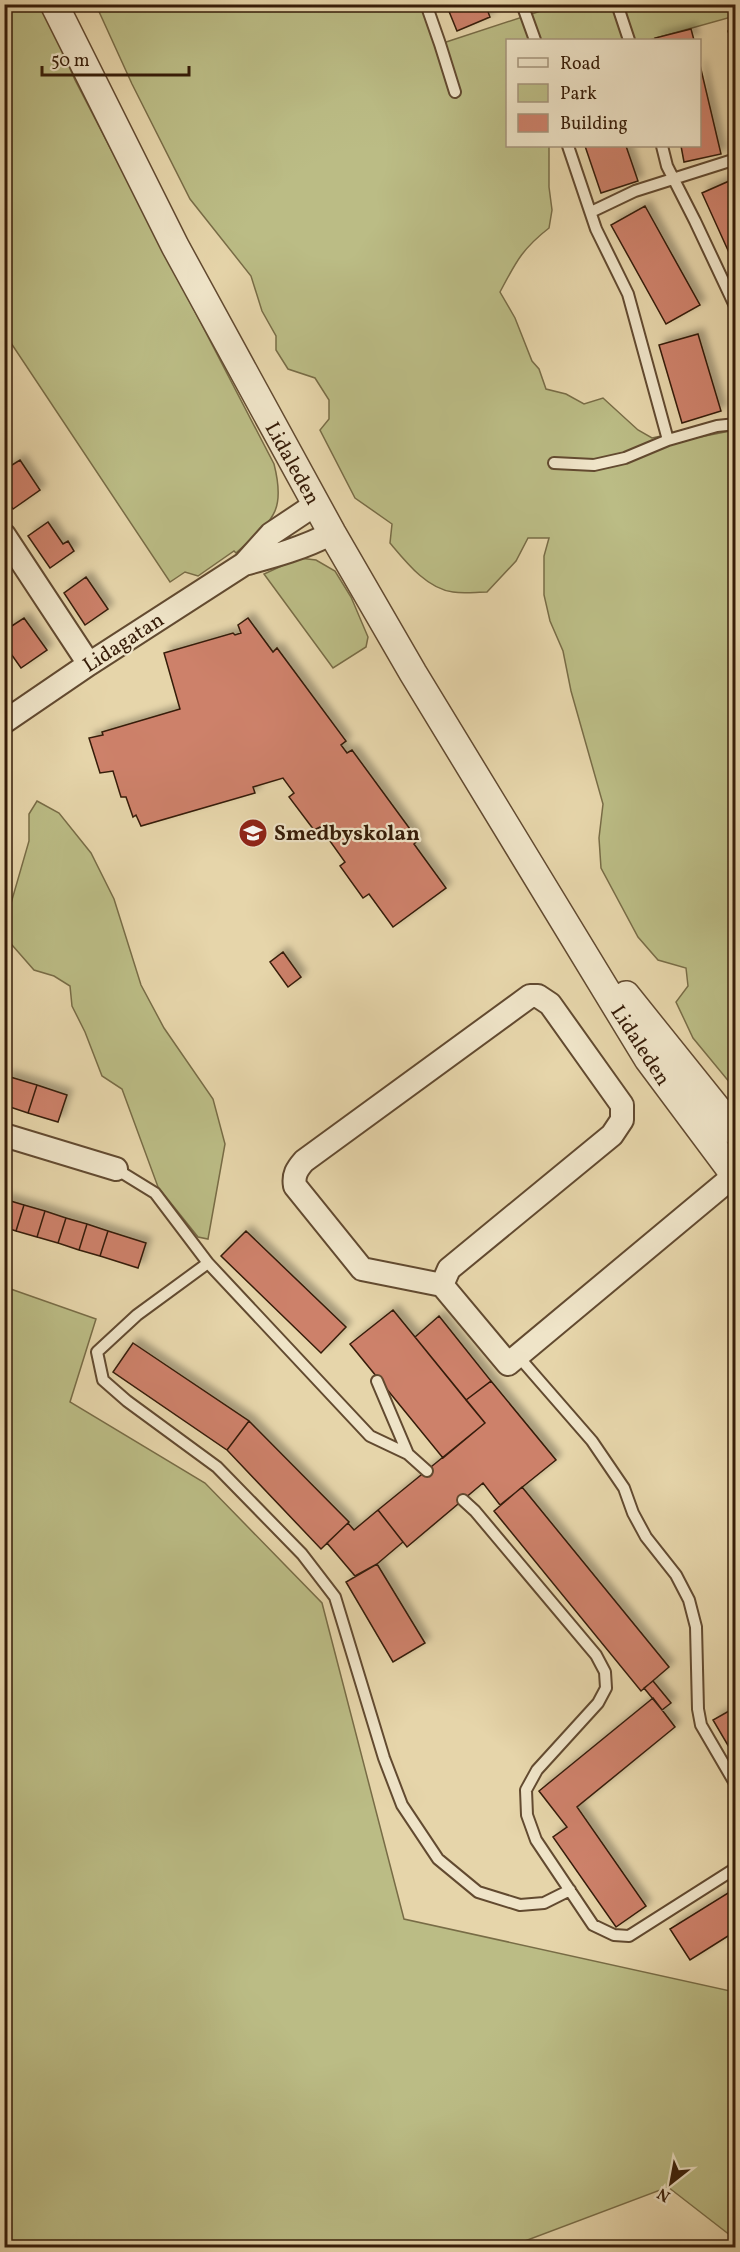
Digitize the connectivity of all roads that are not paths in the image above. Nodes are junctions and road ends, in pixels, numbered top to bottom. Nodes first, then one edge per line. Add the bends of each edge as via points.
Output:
1 (54, 4) edge
2 (426, 4) edge
3 (522, 4) edge
4 (617, 4) edge
5 (536, 39) edge
6 (629, 39) edge
7 (454, 92) dead end
8 (568, 147) edge
9 (662, 147) edge
10 (735, 159) edge
11 (674, 180) junction
12 (591, 213) junction
13 (735, 308) edge
14 (735, 424) edge
15 (668, 440) junction
16 (554, 463) dead end
17 (316, 504) junction
18 (332, 533) junction
19 (4, 535) edge
20 (244, 564) junction
21 (89, 664) junction
22 (4, 722) edge
23 (556, 908) junction
24 (735, 1132) edge
25 (4, 1135) edge
26 (116, 1169) joint
27 (735, 1176) edge
28 (208, 1263) junction
29 (442, 1285) junction
30 (518, 1356) junction
31 (377, 1382) dead end
32 (408, 1454) junction
33 (427, 1471) dead end
34 (463, 1500) dead end
35 (735, 1785) edge
36 (735, 1868) edge
37 (570, 1890) junction

1 - 17 street, Lidaleden via 174,246
2 - 7 lane
3 - 5 lane
4 - 6 lane
8 - 12 lane
9 - 11 lane
10 - 11 lane
11 - 12 lane via 635,191
11 - 13 lane
12 - 15 lane via 628,294
14 - 15 lane
15 - 16 lane via 625,458 594,465
17 - 18 street, Lidaleden
17 - 20 street, Lidagatan via 271,534
18 - 20 street, Lidagatan via 282,554
18 - 23 street, Lidaleden
19 - 21 street
20 - 21 street, Lidagatan
21 - 22 street, Lidagatan
23 - 24 street, Lidaleden
23 - 27 street, Lidaleden via 648,1059
25 - 26 street
26 - 28 lane via 155,1192
27 - 30 street
28 - 32 lane via 370,1436
28 - 37 lane via 136,1315 97,1352 103,1380 217,1467 302,1554 335,1598 402,1805 438,1859 478,1892 520,1905 544,1902
29 - 29 street via 362,1269 295,1186 297,1168 530,996 538,996 550,1004 622,1106 622,1120 612,1135 449,1269
29 - 30 street via 508,1364
30 - 35 lane via 592,1441 624,1488 646,1537 685,1591 696,1626 701,1725
31 - 32 lane
32 - 33 lane
34 - 37 lane via 596,1655 605,1672 606,1688 598,1703 537,1770 526,1790 527,1815 536,1840
36 - 37 lane via 629,1936 614,1935 593,1925

